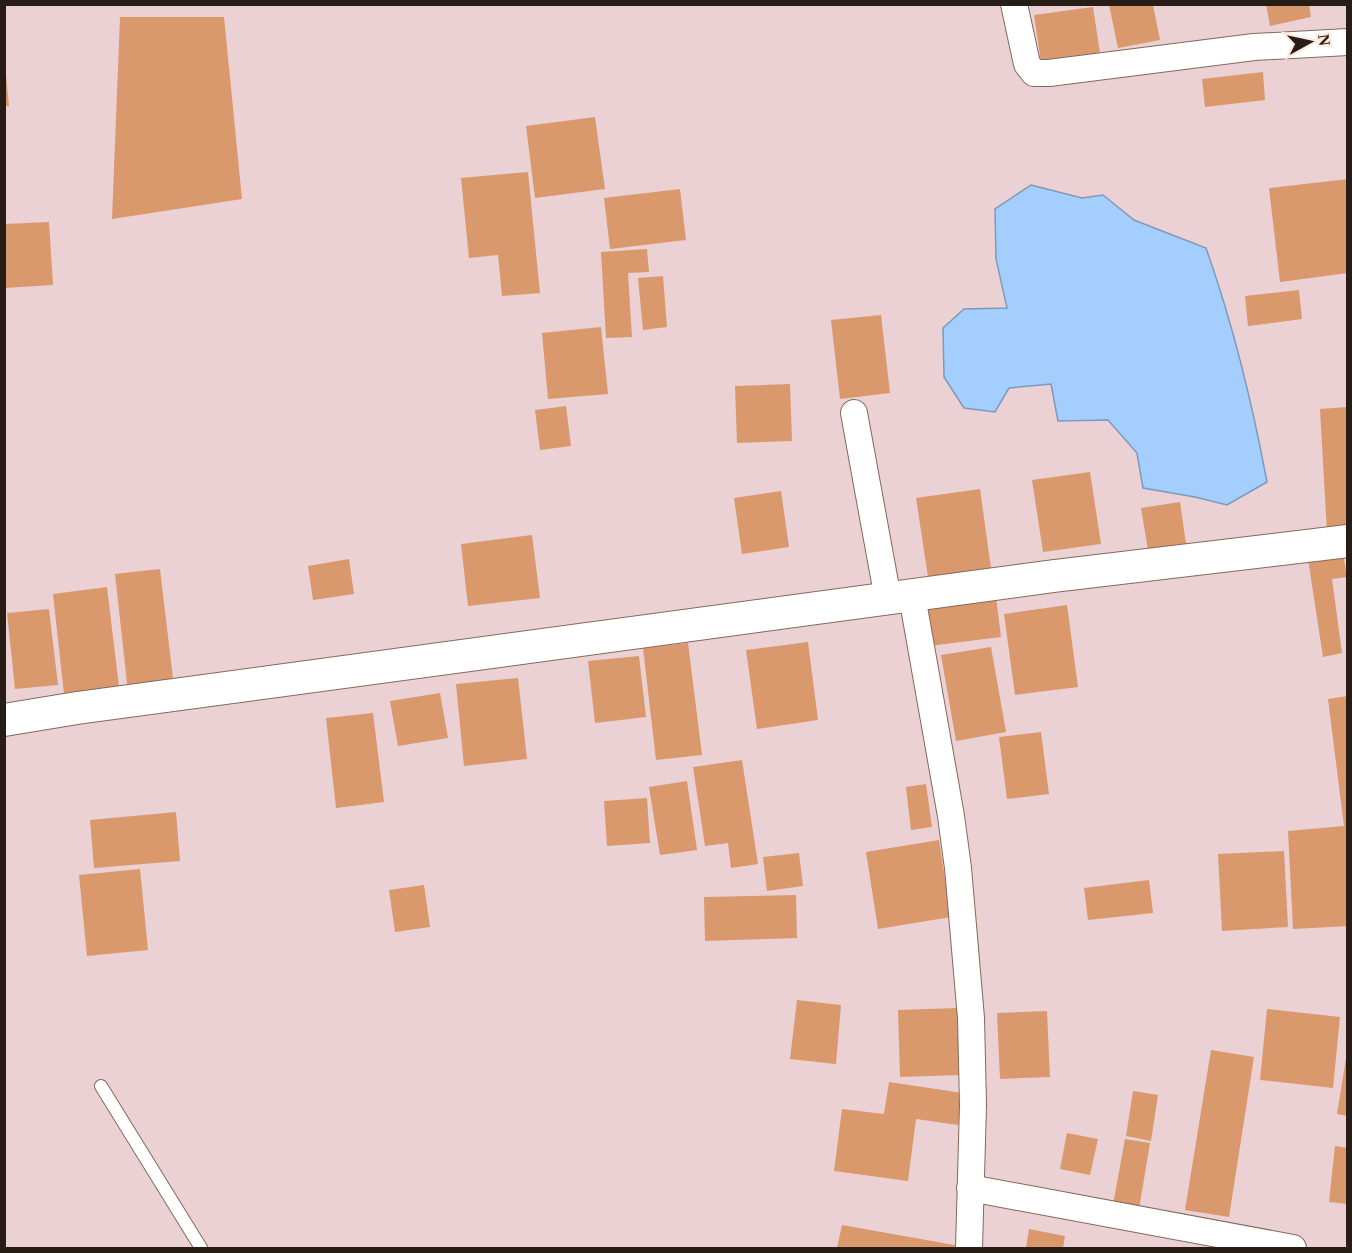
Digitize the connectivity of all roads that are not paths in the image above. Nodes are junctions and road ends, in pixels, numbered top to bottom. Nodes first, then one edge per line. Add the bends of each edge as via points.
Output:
1 (1014, 4) edge
2 (1347, 42) edge
3 (854, 413) dead end
4 (1347, 541) edge
5 (900, 598) junction
6 (4, 720) edge
7 (101, 1086) dead end
8 (970, 1188) junction
9 (201, 1248) edge
10 (969, 1248) edge
11 (1293, 1248) edge

1 - 2 street via 1027,64 1034,73 1254,47
3 - 5 street
4 - 5 street
5 - 6 street
5 - 8 street via 941,760 958,868 972,1018
7 - 9 lane
8 - 10 street
8 - 11 street

